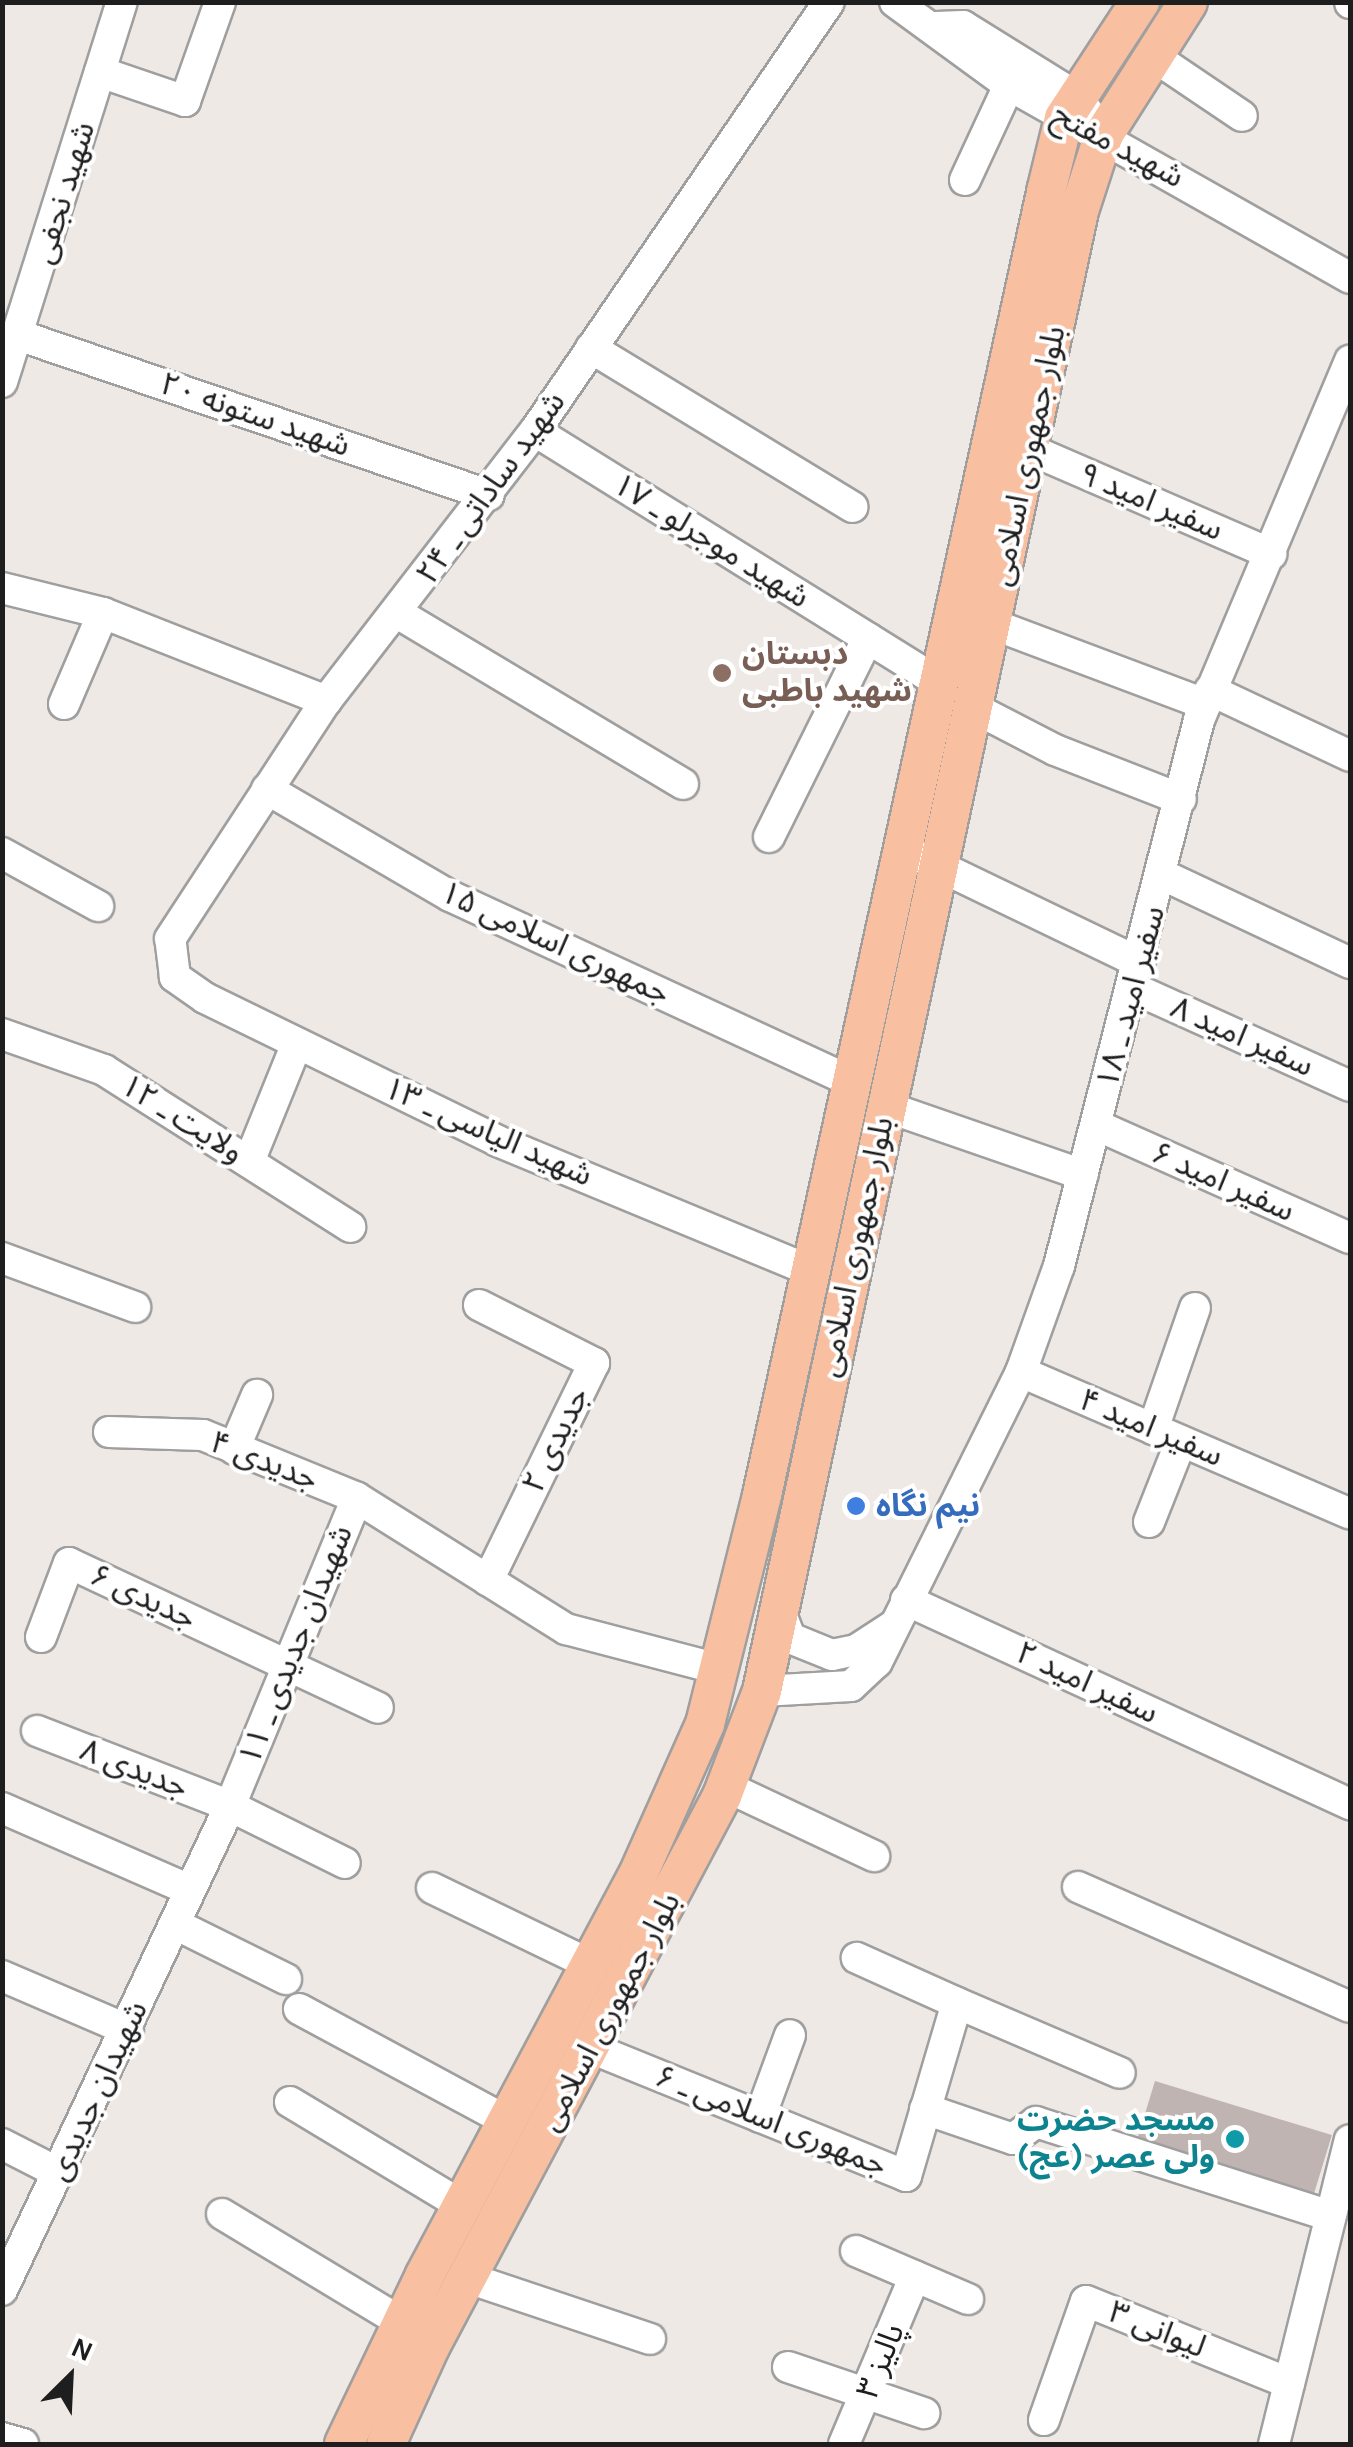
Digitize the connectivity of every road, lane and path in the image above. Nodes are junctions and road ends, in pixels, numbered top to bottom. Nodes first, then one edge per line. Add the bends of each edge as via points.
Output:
1 (122, 2) edge
2 (220, 2) edge
3 (830, 2) edge
4 (895, 2) edge
5 (1140, 2) edge
6 (1188, 2) edge
7 (944, 15) edge
8 (1154, 56) junction
9 (100, 72) junction
10 (1009, 85) junction
11 (1071, 108) junction
12 (1242, 116) dead end
13 (1104, 134) junction
14 (965, 180) dead end
15 (1350, 278) edge
16 (21, 336) junction
17 (591, 348) junction
18 (1350, 360) edge
19 (2, 382) edge
20 (534, 431) junction
21 (1031, 450) junction
22 (489, 495) junction
23 (853, 507) dead end
24 (1271, 554) junction
25 (2, 588) edge
26 (103, 613) junction
27 (399, 614) junction
28 (992, 624) junction
29 (868, 638) junction
30 (938, 682) junction
31 (1207, 697) junction
32 (326, 701) junction
33 (64, 704) dead end
34 (974, 708) junction
35 (1350, 756) edge
36 (683, 784) dead end
37 (266, 789) junction
38 (1180, 799) junction
39 (768, 836) dead end
40 (902, 851) junction
41 (2, 853) edge
42 (940, 864) junction
43 (1163, 875) junction
44 (98, 906) dead end
45 (1350, 963) edge
46 (1136, 976) junction
47 (175, 977) joint
48 (2, 1034) edge
49 (297, 1043) junction
50 (852, 1082) junction
51 (1350, 1086) edge
52 (887, 1108) junction
53 (1096, 1126) junction
54 (249, 1162) junction
55 (1083, 1174) junction
56 (350, 1227) dead end
57 (1350, 1238) edge
58 (2, 1258) edge
59 (809, 1270) junction
60 (478, 1305) dead end
61 (135, 1307) dead end
62 (1195, 1308) dead end
63 (1021, 1372) junction
64 (257, 1394) dead end
65 (109, 1432) dead end
66 (1167, 1435) junction
67 (234, 1448) junction
68 (762, 1495) junction
69 (357, 1498) junction
70 (803, 1508) junction
71 (1350, 1514) edge
72 (1150, 1522) dead end
73 (488, 1580) junction
74 (779, 1608) junction
75 (899, 1613) junction
76 (41, 1637) dead end
77 (288, 1666) junction
78 (722, 1670) junction
79 (762, 1691) junction
80 (378, 1708) dead end
81 (37, 1731) dead end
82 (726, 1786) junction
83 (1350, 1804) edge
84 (230, 1806) junction
85 (2, 1808) edge
86 (874, 1856) dead end
87 (345, 1863) dead end
88 (1078, 1887) dead end
89 (432, 1888) dead end
90 (190, 1890) junction
91 (175, 1924) junction
92 (857, 1958) dead end
93 (592, 1965) junction
94 (2, 1976) edge
95 (286, 1978) dead end
96 (956, 2003) junction
97 (299, 2008) dead end
98 (1350, 2008) edge
99 (128, 2030) junction
100 (790, 2035) dead end
101 (591, 2048) junction
102 (1120, 2073) dead end
103 (290, 2102) dead end
104 (926, 2109) junction
105 (760, 2116) junction
106 (509, 2122) junction
107 (1350, 2140) edge
108 (2, 2144) edge
109 (59, 2173) junction
110 (462, 2206) junction
111 (222, 2214) dead end
112 (1330, 2216) junction
113 (856, 2251) dead end
114 (915, 2276) junction
115 (468, 2278) junction
116 (2, 2290) edge
117 (968, 2299) dead end
118 (401, 2322) junction
119 (650, 2340) dead end
120 (788, 2366) dead end
121 (1289, 2383) junction
122 (869, 2396) junction
123 (924, 2413) dead end
124 (1044, 2420) dead end
125 (2, 2438) edge
126 (23, 2444) edge
127 (344, 2444) edge
128 (386, 2444) edge
129 (844, 2444) edge
130 (1274, 2444) edge

1 - 9 street, شهید نجفی
2 - 9 street via 185,101
3 - 17 street, شهید ساداتی ـ ۲۴
4 - 7 street, شهید مفتح
5 - 11 main road, بلوار جمهوری اسلامی
6 - 8 main road, بلوار جمهوری اسلامی
7 - 10 street, شهید مفتح via 946,46
7 - 11 street
8 - 12 street
8 - 13 main road, بلوار جمهوری اسلامی
9 - 16 street, شهید نجفی
10 - 11 street, شهید مفتح
10 - 14 street
11 - 13 street, شهید مفتح
11 - 30 main road, بلوار جمهوری اسلامی
13 - 15 street, شهید مفتح
13 - 21 main road, بلوار جمهوری اسلامی via 1079,211
16 - 19 street, شهید نجفی
16 - 22 street, شهید ستونه ۲۰
17 - 20 street, شهید ساداتی ـ ۲۴
17 - 23 street
18 - 24 street, سفیر امید ـ ۱۸
20 - 22 street, شهید ساداتی ـ ۲۴
20 - 29 street, شهید موجرلو ـ ۱۷
21 - 24 street, سفیر امید ۹
21 - 28 main road, بلوار جمهوری اسلامی
22 - 27 street, شهید ساداتی ـ ۲۴
24 - 31 street, سفیر امید ـ ۱۸
25 - 26 street
26 - 32 street
26 - 33 street
27 - 32 street, شهید ساداتی ـ ۲۴
27 - 36 street
28 - 31 street
28 - 34 main road, بلوار جمهوری اسلامی
29 - 30 street, شهید موجرلو ـ ۱۷
29 - 39 street
30 - 40 main road, بلوار جمهوری اسلامی
31 - 35 street
31 - 38 street, سفیر امید ـ ۱۸
32 - 37 street, شهید ساداتی ـ ۲۴
34 - 38 street via 1073,758
34 - 42 main road, بلوار جمهوری اسلامی
37 - 47 street, شهید ساداتی ـ ۲۴ via 170,939
37 - 50 street, جمهوری اسلامی ۱۵ via 450,896
38 - 43 street, سفیر امید ـ ۱۸
40 - 42 street, سفیر امید ۸
40 - 50 main road, بلوار جمهوری اسلامی
41 - 44 street
42 - 46 street, سفیر امید ۸ via 1040,913
42 - 52 main road, بلوار جمهوری اسلامی
43 - 45 street
43 - 46 street, سفیر امید ـ ۱۸
46 - 51 street, سفیر امید ۸
46 - 53 street, سفیر امید ـ ۱۸
47 - 49 street, شهید الیاسی ـ ۱۳
48 - 54 street, ولایت ـ ۱۲ via 104,1070
49 - 54 street
49 - 59 street, شهید الیاسی ـ ۱۳ via 498,1141
50 - 59 main road, بلوار جمهوری اسلامی
52 - 55 street
52 - 70 main road, بلوار جمهوری اسلامی
53 - 55 street, سفیر امید ـ ۱۸
53 - 57 street, سفیر امید ۶
54 - 56 street, ولایت ـ ۱۲
55 - 63 street, سفیر امید ـ ۱۸
58 - 61 street
59 - 68 main road, بلوار جمهوری اسلامی
60 - 73 street, جدیدی ۲ via 594,1363
62 - 66 street
63 - 66 street, سفیر امید ۴
63 - 75 street, سفیر امید ـ ۱۸
64 - 67 street
65 - 67 street, جدیدی ۴ via 203,1436
66 - 71 street, سفیر امید ۴
66 - 72 street
67 - 69 street, جدیدی ۴
68 - 70 main road
68 - 78 main road, بلوار جمهوری اسلامی
69 - 73 street, شهیدان جدیدی ـ ۱۱
69 - 77 street, شهیدان جدیدی ـ ۱۱
70 - 74 main road, بلوار جمهوری اسلامی
73 - 78 street, شهیدان جدیدی ـ ۱۱ via 566,1629
74 - 75 street via 790,1638 832,1655 856,1650
74 - 79 main road, بلوار جمهوری اسلامی
75 - 79 street, سفیر امید ـ ۱۸ via 876,1662 851,1686
75 - 83 street, سفیر امید ۲
76 - 77 street, جدیدی ۶ via 69,1563
77 - 80 street
77 - 84 street, شهیدان جدیدی ـ ۱۱
78 - 93 main road, بلوار جمهوری اسلامی via 673,1799
79 - 82 main road, بلوار جمهوری اسلامی
81 - 84 street, جدیدی ۸
82 - 86 street
82 - 101 main road, بلوار جمهوری اسلامی
84 - 87 street, جدیدی ۸
84 - 90 street, شهیدان جدیدی ـ ۱۱
85 - 90 street
88 - 98 street
89 - 93 street
90 - 91 street, شهیدان جدیدی
91 - 95 street
91 - 99 street, شهیدان جدیدی
92 - 96 street
93 - 106 main road, بلوار جمهوری اسلامی
94 - 99 street
96 - 102 street
96 - 104 street, جمهوری اسلامی ـ ۶
97 - 106 street
99 - 109 street, شهیدان جدیدی
100 - 105 street
101 - 105 street, جمهوری اسلامی ـ ۶
101 - 115 main road, بلوار جمهوری اسلامی
103 - 110 street
104 - 105 street, جمهوری اسلامی ـ ۶ via 906,2176
104 - 112 street via 1013,2139 1036,2122
106 - 110 main road, بلوار جمهوری اسلامی
107 - 112 street
108 - 109 street
109 - 116 street, شهیدان جدیدی
110 - 118 main road, بلوار جمهوری اسلامی
111 - 118 street
112 - 121 street
113 - 114 street
114 - 117 street
114 - 122 street, پالیز ۳
115 - 119 street
115 - 128 main road, بلوار جمهوری اسلامی
118 - 127 main road, بلوار جمهوری اسلامی
120 - 122 street
121 - 124 street, لیوانی ۳ via 1086,2301
121 - 130 street
122 - 123 street
122 - 129 street, پالیز ۳
125 - 126 street

